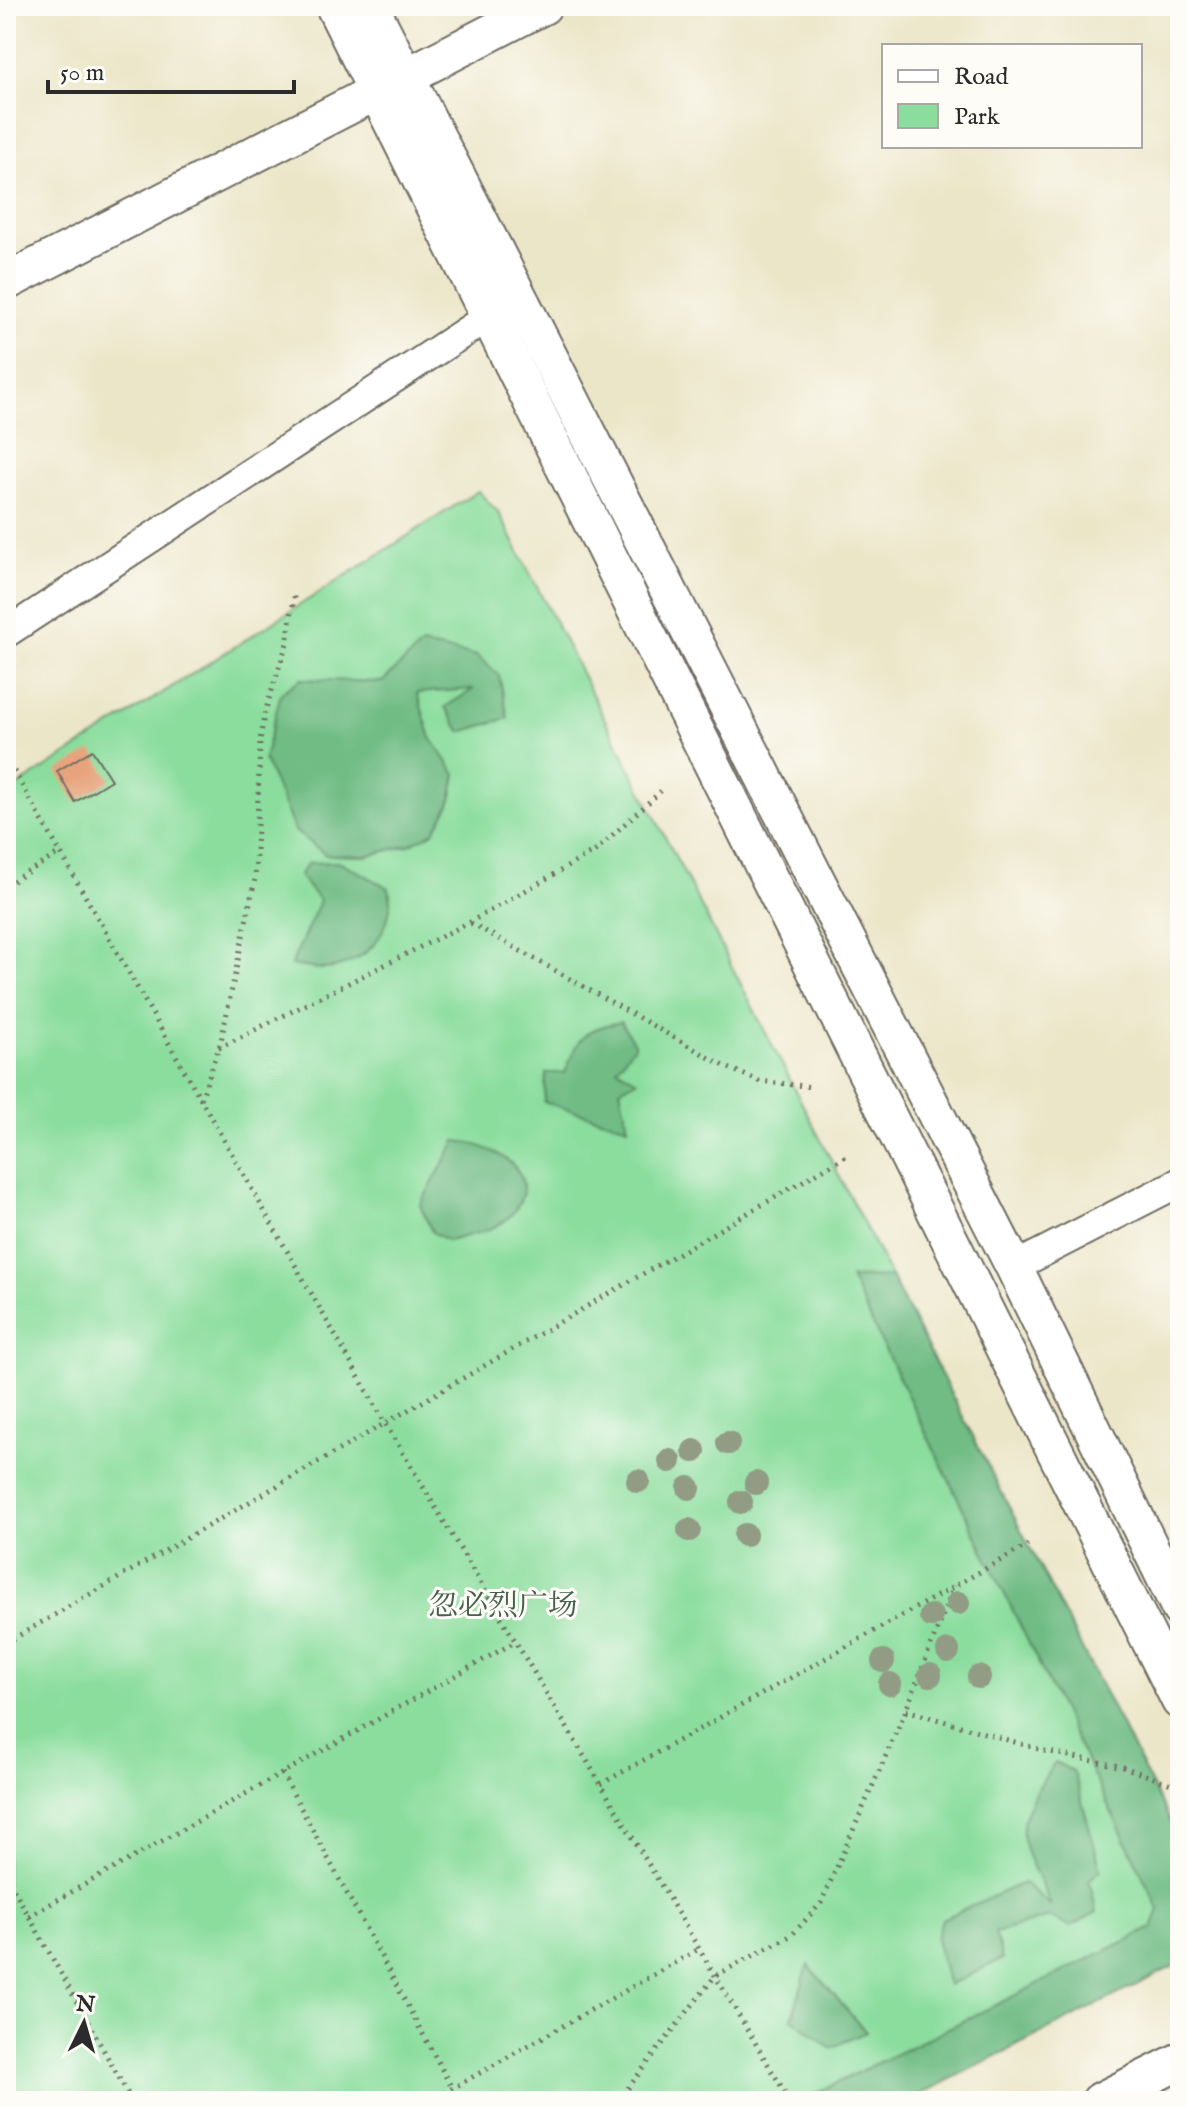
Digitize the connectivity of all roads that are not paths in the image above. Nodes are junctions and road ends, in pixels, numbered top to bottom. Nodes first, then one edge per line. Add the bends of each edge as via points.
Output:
1 (334, 6) edge
2 (370, 6) edge
3 (543, 6) edge
4 (391, 82) junction
5 (6, 282) edge
6 (491, 315) junction
7 (6, 633) edge
8 (1180, 1182) edge
9 (1014, 1267) junction
10 (1180, 1609) edge
11 (1180, 1701) edge
12 (1180, 2061) edge
13 (1100, 2101) edge

1 - 4 street
2 - 4 street
3 - 4 street
4 - 5 street
4 - 6 street
4 - 9 street
6 - 7 street
6 - 11 street
8 - 9 street
9 - 10 street
12 - 13 street

